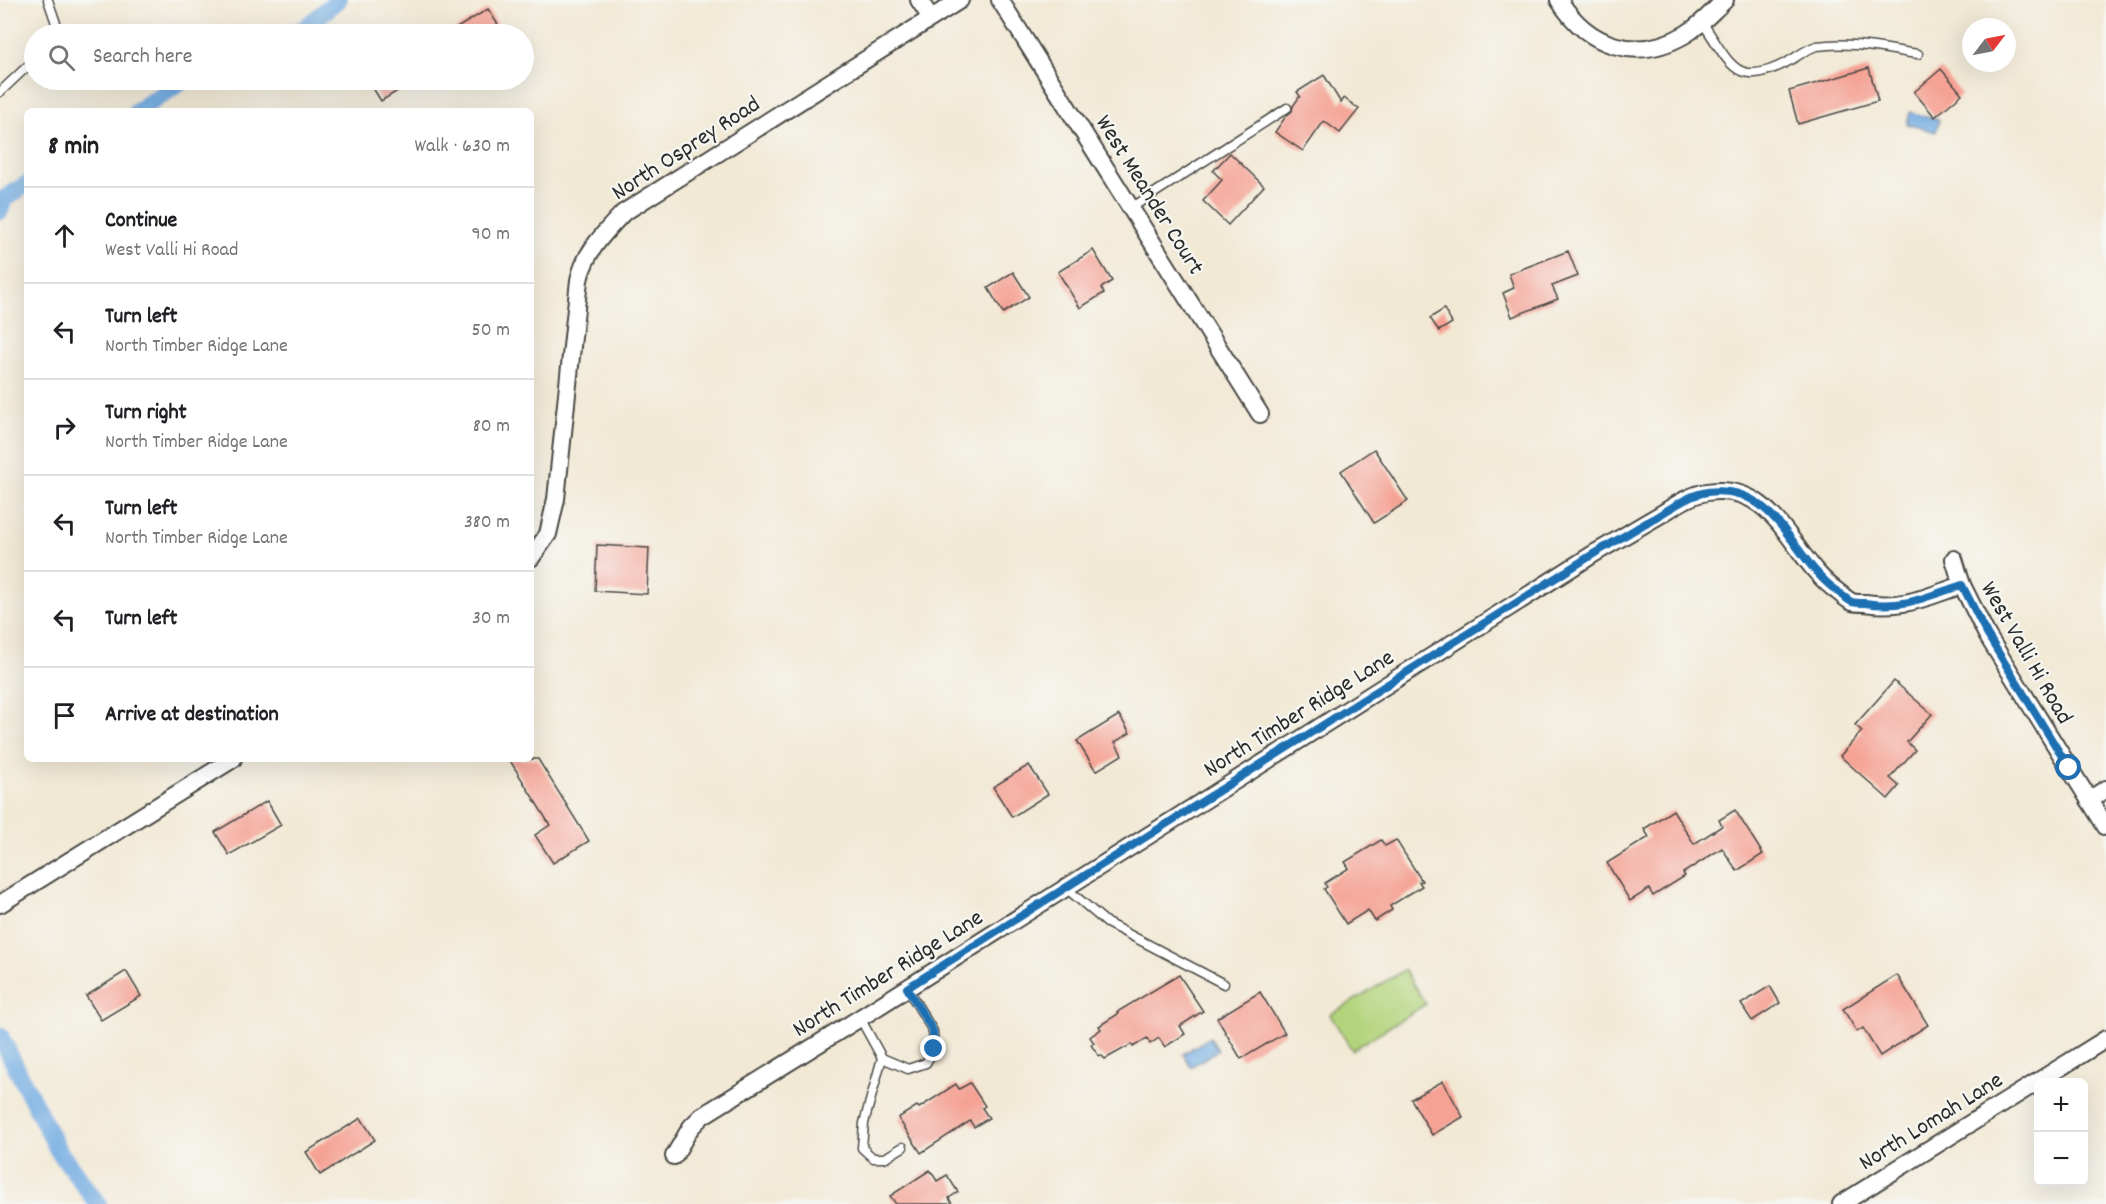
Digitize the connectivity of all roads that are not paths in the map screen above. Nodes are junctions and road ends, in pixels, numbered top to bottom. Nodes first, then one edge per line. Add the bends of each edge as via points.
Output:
1 (48, 0) edge
2 (919, 0) edge
3 (960, 0) edge
4 (1000, 0) edge
5 (1559, 0) edge
6 (1725, 0) edge
7 (931, 18) junction
8 (1702, 22) junction
9 (56, 24) edge
10 (1918, 54) dead end
11 (24, 69) edge
12 (0, 92) edge
13 (1287, 108) dead end
14 (1131, 208) junction
15 (1260, 414) dead end
16 (534, 554) edge
17 (1954, 559) dead end
18 (1962, 585) junction
19 (228, 762) edge
20 (2106, 789) edge
21 (2089, 800) junction
22 (2106, 826) edge
23 (1066, 888) junction
24 (0, 904) edge
25 (1224, 984) dead end
26 (907, 988) junction
27 (860, 1018) junction
28 (2106, 1039) edge
29 (882, 1058) junction
30 (903, 1147) dead end
31 (674, 1156) dead end
32 (1840, 1204) edge

1 - 9 lane
2 - 7 street
3 - 7 street, North Osprey Road
4 - 14 street, West Meander Court
5 - 8 street via 1588,34 1613,47 1640,49 1663,45
6 - 8 street
7 - 16 street, North Osprey Road via 623,213 600,237 582,267 579,280 556,499 548,534
8 - 10 lane via 1732,66 1746,74 1787,63 1815,46 1860,45
11 - 12 lane
13 - 14 lane
14 - 15 street, West Meander Court
17 - 18 street, West Valli Hi Road
18 - 21 street, West Valli Hi Road via 1987,634
18 - 23 street, North Timber Ridge Lane via 1905,604 1851,602 1828,585 1766,509 1745,495 1704,493 1684,500 1595,553
19 - 24 street
20 - 21 street
21 - 22 street, West Valli Hi Road
23 - 25 lane via 1107,923
23 - 26 street, North Timber Ridge Lane
26 - 27 street, North Timber Ridge Lane
26 - 29 lane via 933,1031 934,1049 926,1063 908,1069
27 - 29 lane
27 - 31 street, North Timber Ridge Lane via 702,1116
28 - 32 street, North Lomah Lane
29 - 30 lane via 864,1123 862,1148 873,1158 885,1158

